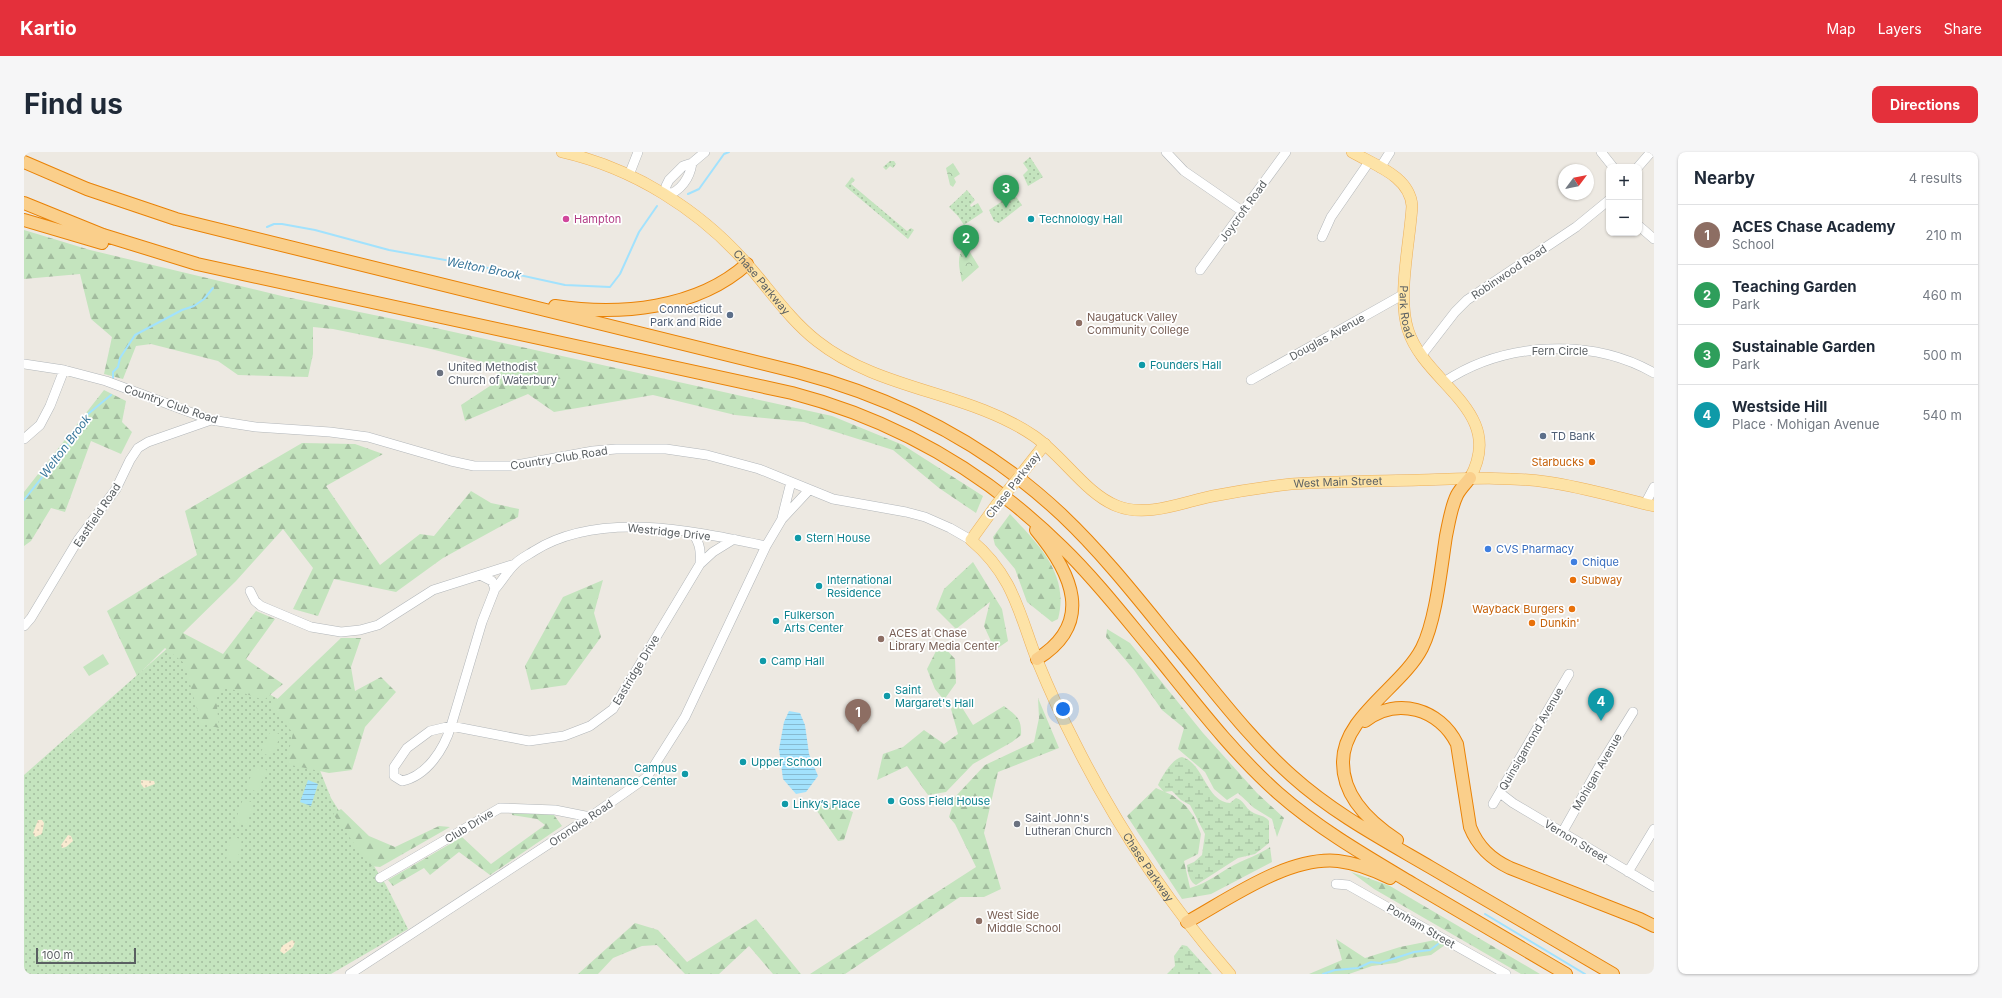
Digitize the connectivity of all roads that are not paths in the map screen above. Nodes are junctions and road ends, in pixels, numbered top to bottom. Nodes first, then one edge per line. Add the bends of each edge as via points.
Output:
1 (562, 152) edge
2 (638, 152) edge
3 (705, 152) edge
4 (1166, 152) edge
5 (1286, 152) edge
6 (1352, 152) edge
7 (1390, 152) edge
8 (1601, 152) edge
9 (1651, 152) edge
10 (24, 162) edge
11 (1369, 162) junction
12 (692, 163) junction
13 (1611, 164) edge
14 (1641, 164) edge
15 (1380, 168) junction
16 (628, 175) junction
17 (666, 195) junction
18 (24, 203) edge
19 (1606, 204) edge
20 (1242, 211) junction
21 (24, 220) edge
22 (1642, 229) edge
23 (1322, 237) dead end
24 (1654, 239) edge
25 (747, 264) junction
26 (1200, 270) dead end
27 (227, 272) junction
28 (422, 281) junction
29 (1404, 294) junction
30 (1421, 356) junction
31 (24, 364) edge
32 (64, 370) junction
33 (1654, 373) edge
34 (1251, 380) dead end
35 (1444, 382) junction
36 (189, 412) junction
37 (211, 420) junction
38 (188, 428) junction
39 (24, 440) edge
40 (1045, 444) junction
41 (971, 472) junction
42 (1470, 478) junction
43 (791, 482) junction
44 (1654, 487) edge
45 (809, 490) junction
46 (1650, 505) edge
47 (782, 519) junction
48 (693, 533) junction
49 (734, 539) junction
50 (972, 540) junction
51 (766, 546) junction
52 (515, 564) junction
53 (700, 564) junction
54 (480, 575) junction
55 (496, 589) junction
56 (250, 591) dead end
57 (24, 626) edge
58 (1037, 660) junction
59 (1569, 674) dead end
60 (1633, 712) dead end
61 (451, 726) junction
62 (1344, 751) junction
63 (428, 766) joint
64 (1500, 793) junction
65 (1493, 804) dead end
66 (590, 817) junction
67 (1654, 829) edge
68 (1562, 833) junction
69 (1628, 872) junction
70 (380, 878) dead end
71 (1336, 884) dead end
72 (1654, 887) edge
73 (1452, 907) junction
74 (1640, 919) junction
75 (1187, 922) junction
76 (1524, 922) junction
77 (1654, 923) edge
78 (1654, 926) edge
79 (350, 974) edge
80 (1230, 974) edge
81 (1506, 974) edge
82 (1566, 974) edge
83 (1613, 974) edge

1 - 16 main road, Chase Parkway
2 - 16 street
3 - 12 street
4 - 20 street via 1184,171
5 - 20 street, Joycroft Road
6 - 11 main road, Park Road
7 - 15 street
8 - 13 street
9 - 14 street
10 - 28 highway via 94,192 176,219
11 - 15 main road, Park Road
11 - 23 street via 1331,217
12 - 17 street via 689,175 680,188
12 - 17 street via 683,166 669,180
15 - 29 main road, Park Road via 1402,183 1409,191 1412,201
16 - 17 main road, Chase Parkway
17 - 25 main road, Chase Parkway via 712,229
18 - 27 highway via 133,246
19 - 30 street, Robinwood Road via 1576,227 1468,300 1455,312
20 - 26 street, Joycroft Road
21 - 27 highway via 137,253
22 - 24 street
25 - 28 highway via 731,278 699,293 655,305 610,310 559,307
25 - 40 main road, Chase Parkway via 802,328 833,353 869,370 992,413
27 - 41 highway via 745,382 814,399 861,415 905,435
28 - 76 highway via 822,378 893,404 960,439 1027,484 1082,534 1251,734 1291,775 1350,820
29 - 30 main road, Park Road via 1408,331
29 - 34 street, Douglas Avenue
30 - 35 main road, Park Road
31 - 32 street, Country Club Road
32 - 36 street, Country Club Road via 106,381
32 - 39 street via 40,425
33 - 35 street, Fern Circle via 1595,352 1538,349 1472,366
35 - 42 main road, Park Road via 1464,403 1476,425 1478,461
36 - 37 street, Country Club Road
36 - 38 street
37 - 38 street, Eastfield Road
37 - 43 street, Country Club Road via 256,427 368,437 451,462 474,466 511,466 593,451 666,449 748,465
38 - 57 street, Eastfield Road via 138,448 116,489 78,540
40 - 42 main road, West Main Street via 1098,496 1115,506 1133,510 1151,510 1226,493 1283,485
40 - 50 main road, Chase Parkway, bridge
41 - 58 highway via 1036,531 1058,561 1068,580 1072,602 1067,631 1058,644
41 - 73 highway via 1030,517 1082,567 1227,740 1277,792 1338,839
42 - 46 main road, West Main Street via 1497,477 1546,482
42 - 62 highway via 1457,494 1450,516 1426,640 1415,659 1357,725
43 - 45 street, Country Club Road
43 - 47 street, Oronoke Road
44 - 46 street
45 - 47 street, Oronoke Road
45 - 50 street, Country Club Road via 844,502 925,517
47 - 51 street, Oronoke Road
48 - 49 street, Westridge Drive
48 - 52 street, Westridge Drive via 633,526 601,528 544,545
48 - 53 street via 701,550
49 - 51 street, Westridge Drive
49 - 53 street, Eastridge Drive via 712,552
50 - 58 main road, Chase Parkway via 1005,578
51 - 66 street, Oronoke Road via 685,717 647,777
52 - 54 street
52 - 55 street, Westridge Drive
53 - 61 street, Eastridge Drive via 613,709 590,726 564,736 529,741
54 - 55 street via 492,581
54 - 56 street via 433,590 378,625 341,632 311,627 261,606
55 - 61 street, Westridge Drive via 482,622
58 - 75 main road, Chase Parkway via 1075,743 1119,823 1144,864
59 - 64 street, Quinsigamond Avenue
60 - 68 street, Mohigan Avenue
61 - 63 street, Westridge Drive via 447,741
61 - 63 street, Eastridge Drive via 430,731 406,748 394,767 394,776 402,781 413,779
62 - 74 highway via 1359,726 1385,710 1412,708 1431,715 1447,728 1457,744 1470,827 1485,852 1510,868
62 - 76 highway via 1343,764 1347,785 1358,805 1375,824
64 - 65 street, Quinsigamond Avenue
64 - 68 street, Vernon Street
66 - 70 street, Club Drive via 555,810 500,808
66 - 79 street, Oronoke Road
67 - 69 street
68 - 69 street, Vernon Street
69 - 72 street, Vernon Street
71 - 81 street, Ponham Street via 1348,884
73 - 75 highway via 1370,869 1327,861 1296,866 1275,874
73 - 82 highway
74 - 77 highway
74 - 78 highway
75 - 80 main road, Chase Parkway
76 - 83 highway

